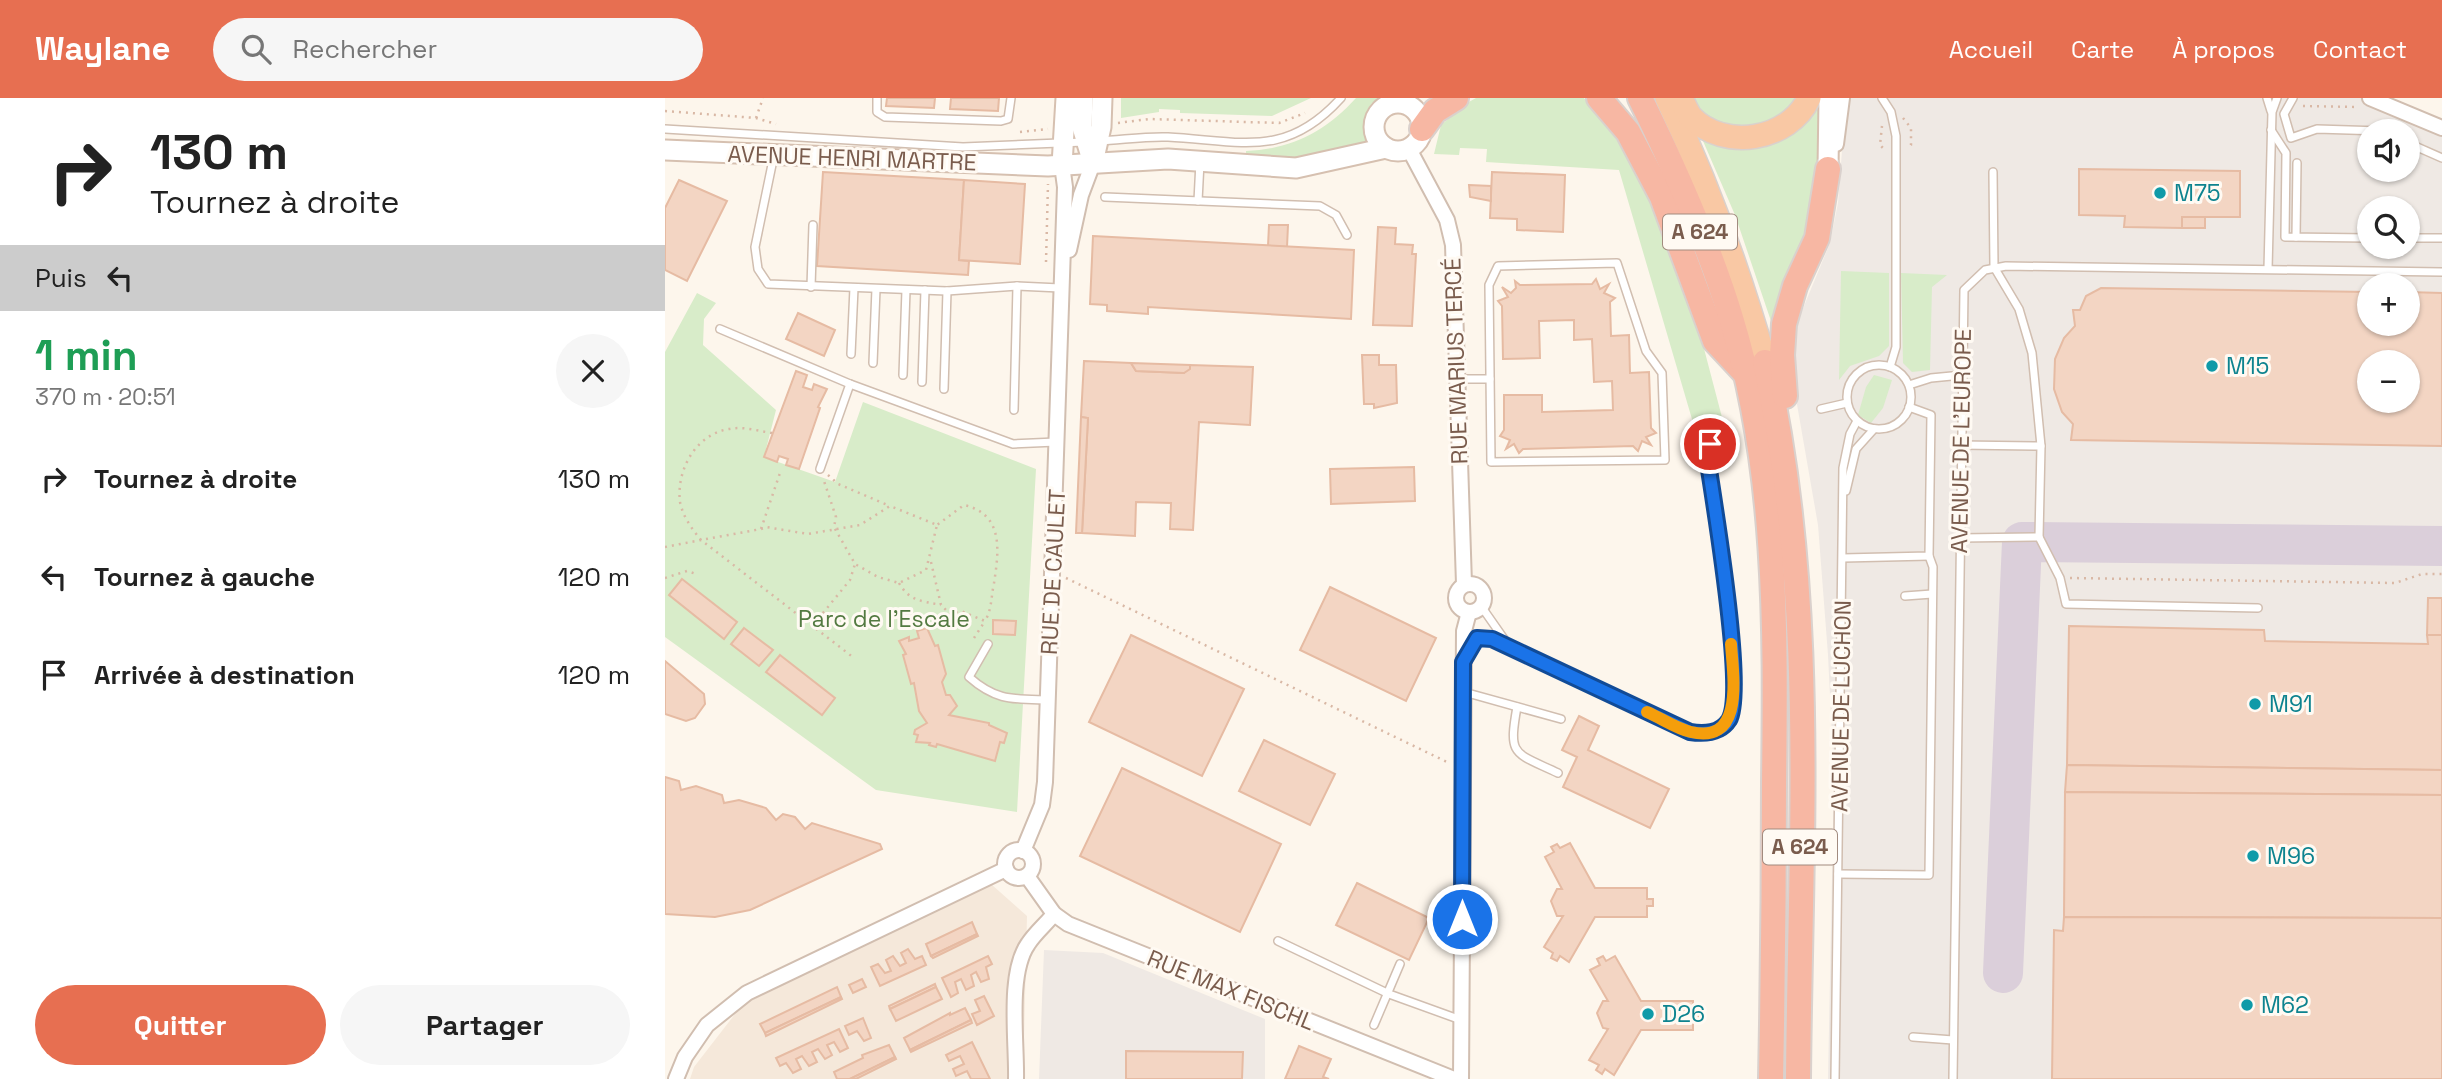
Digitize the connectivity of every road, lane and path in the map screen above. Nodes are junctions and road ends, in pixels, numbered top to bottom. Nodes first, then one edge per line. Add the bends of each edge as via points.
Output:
1 (763, 98) edge
2 (877, 98) edge
3 (1011, 98) edge
4 (1066, 98) edge
5 (1083, 98) edge
6 (1102, 98) edge
7 (1341, 98) edge
8 (1456, 98) edge
9 (1599, 98) edge
10 (1640, 98) edge
11 (1667, 98) edge
12 (1681, 98) edge
13 (1808, 98) edge
14 (1829, 98) edge
15 (1842, 98) edge
16 (1882, 98) edge
17 (2267, 98) edge
18 (2277, 98) edge
19 (2293, 98) edge
20 (1410, 102) edge
21 (2369, 104) edge
22 (2286, 107) junction
23 (665, 111) edge
24 (1309, 111) dead end
25 (2272, 112) junction
26 (1119, 123) dead end
27 (2442, 128) edge
28 (665, 129) edge
29 (2271, 130) junction
30 (2357, 130) edge
31 (1415, 139) junction
32 (1092, 142) junction
33 (1063, 143) junction
34 (1385, 148) junction
35 (2420, 148) edge
36 (665, 150) edge
37 (774, 154) junction
38 (2442, 158) edge
39 (1201, 161) junction
40 (1093, 163) junction
41 (2297, 163) dead end
42 (1062, 165) junction
43 (1828, 169) junction
44 (1993, 172) dead end
45 (1105, 197) dead end
46 (1198, 201) junction
47 (813, 225) dead end
48 (1347, 235) dead end
49 (2297, 237) junction
50 (2357, 237) edge
51 (2420, 238) edge
52 (2442, 239) edge
53 (1994, 267) junction
54 (2268, 269) junction
55 (2442, 272) edge
56 (1017, 286) junction
57 (811, 287) junction
58 (855, 288) junction
59 (1060, 288) junction
60 (876, 289) junction
61 (906, 290) junction
62 (925, 290) junction
63 (947, 291) junction
64 (720, 329) dead end
65 (851, 354) dead end
66 (873, 363) dead end
67 (1754, 367) junction
68 (1890, 367) junction
69 (903, 375) dead end
70 (1962, 375) junction
71 (1457, 379) junction
72 (1490, 379) junction
73 (922, 382) dead end
74 (851, 384) junction
75 (1909, 385) junction
76 (944, 389) dead end
77 (1847, 403) junction
78 (1909, 407) junction
79 (1821, 409) dead end
80 (1014, 410) dead end
81 (1857, 421) junction
82 (1874, 429) junction
83 (1724, 431) dead end
84 (772, 433) dead end
85 (1056, 442) junction
86 (1960, 445) junction
87 (2041, 446) junction
88 (820, 469) junction
89 (781, 470) dead end
90 (1844, 502) junction
91 (890, 506) junction
92 (937, 526) junction
93 (835, 527) junction
94 (761, 529) junction
95 (2039, 537) junction
96 (1960, 538) junction
97 (701, 540) junction
98 (665, 547) edge
99 (1929, 556) junction
100 (1843, 558) junction
101 (930, 562) junction
102 (855, 564) junction
103 (1053, 572) junction
104 (696, 573) dead end
105 (2442, 574) edge
106 (665, 578) edge
107 (2060, 579) junction
108 (899, 583) junction
109 (1464, 584) junction
110 (1932, 594) junction
111 (1905, 596) dead end
112 (941, 605) junction
113 (2258, 608) dead end
114 (1475, 609) junction
115 (1800, 615) junction
116 (985, 621) junction
117 (813, 625) junction
118 (974, 638) dead end
119 (988, 644) dead end
120 (1509, 646) junction
121 (854, 658) dead end
122 (1463, 662) junction
123 (1463, 692) junction
124 (1047, 700) junction
125 (1517, 706) junction
126 (1561, 719) dead end
127 (1463, 764) junction
128 (1557, 773) dead end
129 (1023, 851) junction
130 (1006, 869) junction
131 (1838, 874) junction
132 (1027, 876) junction
133 (1053, 914) junction
134 (1278, 941) dead end
135 (1400, 964) dead end
136 (1388, 994) junction
137 (1461, 1020) junction
138 (1374, 1025) dead end
139 (1913, 1037) dead end
140 (1953, 1040) junction
141 (676, 1079) edge
142 (1016, 1079) edge
143 (1454, 1079) edge
144 (1461, 1079) edge
145 (1772, 1079) edge
146 (1798, 1079) edge
147 (1835, 1079) edge
148 (1953, 1079) edge

1 - 23 path via 756,118
2 - 3 lane via 881,117 1001,121 1008,119
4 - 33 main road, RUE DE CAULET
5 - 32 main road, RUE DE CAULET
6 - 32 main road, RUE DE CAULET
7 - 32 lane via 1304,132 1281,140 1141,137
8 - 31 highway via 1435,111
9 - 67 highway via 1628,132 1662,197 1715,341
10 - 67 highway, A 624 via 1671,162
11 - 67 highway via 1715,205 1744,288
12 - 13 highway via 1690,116 1704,126 1743,138 1784,125
14 - 43 main road
15 - 43 street
16 - 68 lane via 1891,112 1896,136 1896,347
17 - 25 lane
18 - 25 lane
19 - 22 lane
20 - 31 main road via 1418,114
20 - 34 main road via 1390,104 1378,113 1375,136
21 - 22 path
21 - 27 street
22 - 30 lane via 2291,138 2318,129
24 - 26 path via 1279,123
25 - 29 lane
28 - 33 lane via 963,147
29 - 49 lane via 2286,153 2285,237
29 - 54 lane
31 - 34 main road via 1393,151
31 - 71 street, RUE MARIUS TERCÉ via 1453,245
32 - 33 lane
32 - 40 main road, RUE DE CAULET
33 - 42 main road, RUE DE CAULET
34 - 39 main road via 1296,168
35 - 38 lane
36 - 37 main road, AVENUE HENRI MARTRE
37 - 42 main road, AVENUE HENRI MARTRE
37 - 57 lane via 755,247 758,269 768,284
39 - 40 main road
39 - 46 lane
40 - 42 main road
40 - 59 street, RUE DE CAULET
41 - 49 lane
42 - 59 street, RUE DE CAULET
43 - 115 highway via 1817,238 1790,300 1782,355 1805,542
44 - 53 lane
45 - 46 lane
46 - 48 lane via 1320,206 1336,215
47 - 57 lane
49 - 50 lane
51 - 52 lane
53 - 54 lane
53 - 70 lane, AVENUE DE L'EUROPE via 1964,290
53 - 87 lane via 2019,309 2032,353
54 - 55 lane
56 - 59 lane
56 - 63 lane
56 - 80 lane
57 - 58 lane
58 - 60 lane
58 - 65 lane
59 - 85 street, RUE DE CAULET
60 - 61 lane
60 - 66 lane
61 - 62 lane
61 - 69 lane
62 - 63 lane
62 - 73 lane
63 - 76 lane
64 - 74 lane
67 - 115 highway, A 624 via 1784,459
67 - 145 highway, A 624 via 1775,638
68 - 75 lane
68 - 77 lane via 1876,365 1856,374
70 - 75 lane
70 - 86 lane, AVENUE DE L'EUROPE
71 - 72 lane
71 - 109 street, RUE MARIUS TERCÉ
72 - 72 lane via 1491,462 1665,460 1662,373 1646,351 1617,263 1498,266 1489,285
74 - 85 lane via 1013,444
74 - 88 lane
75 - 78 lane
77 - 79 lane
77 - 81 lane
78 - 82 lane via 1896,424
78 - 99 lane via 1931,415
81 - 82 lane
81 - 90 lane via 1843,468
82 - 90 lane via 1856,449
83 - 120 lane via 1710,444 1708,463 1733,668 1734,705 1728,721 1708,734 1690,732
84 - 97 path via 728,429 709,436 694,449 680,484 680,504
85 - 103 street, RUE DE CAULET
86 - 87 lane
86 - 96 lane, AVENUE DE L'EUROPE
87 - 95 lane
88 - 91 path via 838,484
88 - 93 path via 836,516
89 - 94 path
90 - 100 lane, AVENUE DE LUCHON
91 - 92 path
91 - 93 path via 860,525
92 - 101 path
92 - 116 path via 964,505 978,508 994,526 999,544 991,610
93 - 94 path via 809,534
93 - 102 path
94 - 97 path
95 - 96 lane
95 - 107 lane
96 - 140 lane, AVENUE DE L'EUROPE
97 - 98 path
97 - 117 path
99 - 100 lane
99 - 110 lane
100 - 131 lane, AVENUE DE LUCHON
101 - 108 path via 926,570
101 - 112 path
102 - 108 path
102 - 117 path via 850,580
103 - 124 street, RUE DE CAULET
103 - 127 path via 1451,764
104 - 106 path
105 - 107 path via 2423,574 2395,583
107 - 113 lane via 2066,604
108 - 112 path via 906,595 919,602
109 - 114 street, RUE MARIUS TERCÉ via 1456,592 1456,603
109 - 114 street via 1481,589 1484,601
110 - 111 lane
110 - 131 lane via 1929,875
112 - 116 path via 950,614 961,611
114 - 120 lane
114 - 122 street, RUE MARIUS TERCÉ via 1464,631
115 - 146 highway, A 624
116 - 118 path
117 - 121 path
119 - 124 lane via 969,677 987,693
120 - 122 lane via 1477,638
122 - 123 street, RUE MARIUS TERCÉ
123 - 125 lane
123 - 127 street, RUE MARIUS TERCÉ
124 - 129 street, RUE DE CAULET via 1042,804
125 - 126 lane
125 - 128 lane via 1513,746 1521,756
127 - 137 street, RUE MARIUS TERCÉ
129 - 130 street via 1011,853
129 - 132 street via 1033,862
130 - 132 street via 1017,878
130 - 141 street via 747,993 707,1025
131 - 147 lane, AVENUE DE LUCHON
132 - 133 street, RUE MAX FISCHL
133 - 142 street via 1028,943 1020,961
133 - 143 street, RUE MAX FISCHL via 1068,924
134 - 136 lane
135 - 136 lane
136 - 137 lane
136 - 138 lane
137 - 144 street, RUE MARIUS TERCÉ
139 - 140 lane
140 - 148 lane, AVENUE DE L'EUROPE

